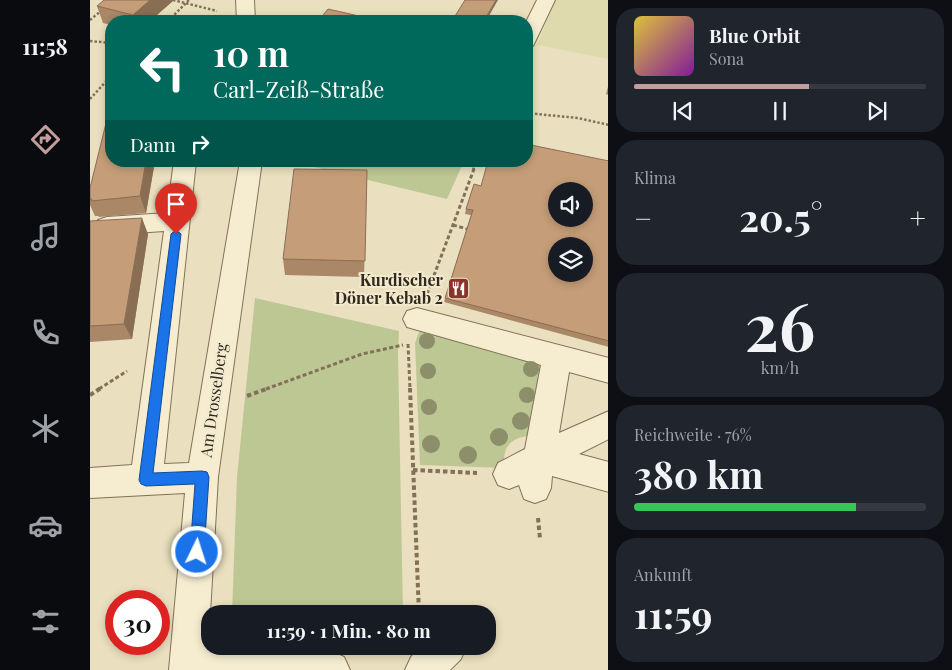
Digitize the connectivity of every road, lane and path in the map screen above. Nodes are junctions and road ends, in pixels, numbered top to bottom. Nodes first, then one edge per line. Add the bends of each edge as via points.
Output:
1 (173, 0) edge
2 (189, 0) edge
3 (244, 0) edge
4 (546, 0) edge
5 (186, 3) junction
6 (102, 10) dead end
7 (217, 11) dead end
8 (174, 15) edge
9 (245, 15) edge
10 (90, 20) edge
11 (533, 27) edge
12 (90, 41) edge
13 (105, 42) edge
14 (105, 83) edge
15 (90, 99) edge
16 (533, 114) edge
17 (608, 126) edge
18 (184, 167) edge
19 (250, 167) edge
20 (475, 167) edge
21 (178, 221) junction
22 (453, 225) junction
23 (96, 227) edge
24 (467, 229) edge
25 (413, 331) junction
26 (557, 357) junction
27 (608, 371) edge
28 (211, 409) junction
29 (608, 424) edge
30 (413, 470) junction
31 (528, 473) junction
32 (608, 476) edge
33 (202, 477) junction
34 (146, 480) junction
35 (90, 483) edge
36 (419, 605) edge
37 (439, 655) edge
38 (188, 668) edge
39 (331, 670) edge
40 (424, 670) edge

1 - 5 path
2 - 5 path
3 - 9 street
4 - 11 street
5 - 7 path
5 - 8 path
6 - 10 path
12 - 13 path
14 - 15 path
16 - 17 path via 578,118
18 - 21 street
19 - 28 street, Am Drosselberg
20 - 22 path
21 - 23 street
21 - 34 street
22 - 24 path
22 - 25 path
25 - 26 street
25 - 28 path via 362,354
25 - 30 path
26 - 27 street
26 - 31 street
28 - 33 street, Am Drosselberg
29 - 31 street
30 - 31 path
30 - 36 path
31 - 32 street
33 - 34 street
33 - 38 street, Am Drosselberg
34 - 35 street
37 - 40 street
38 - 39 street

